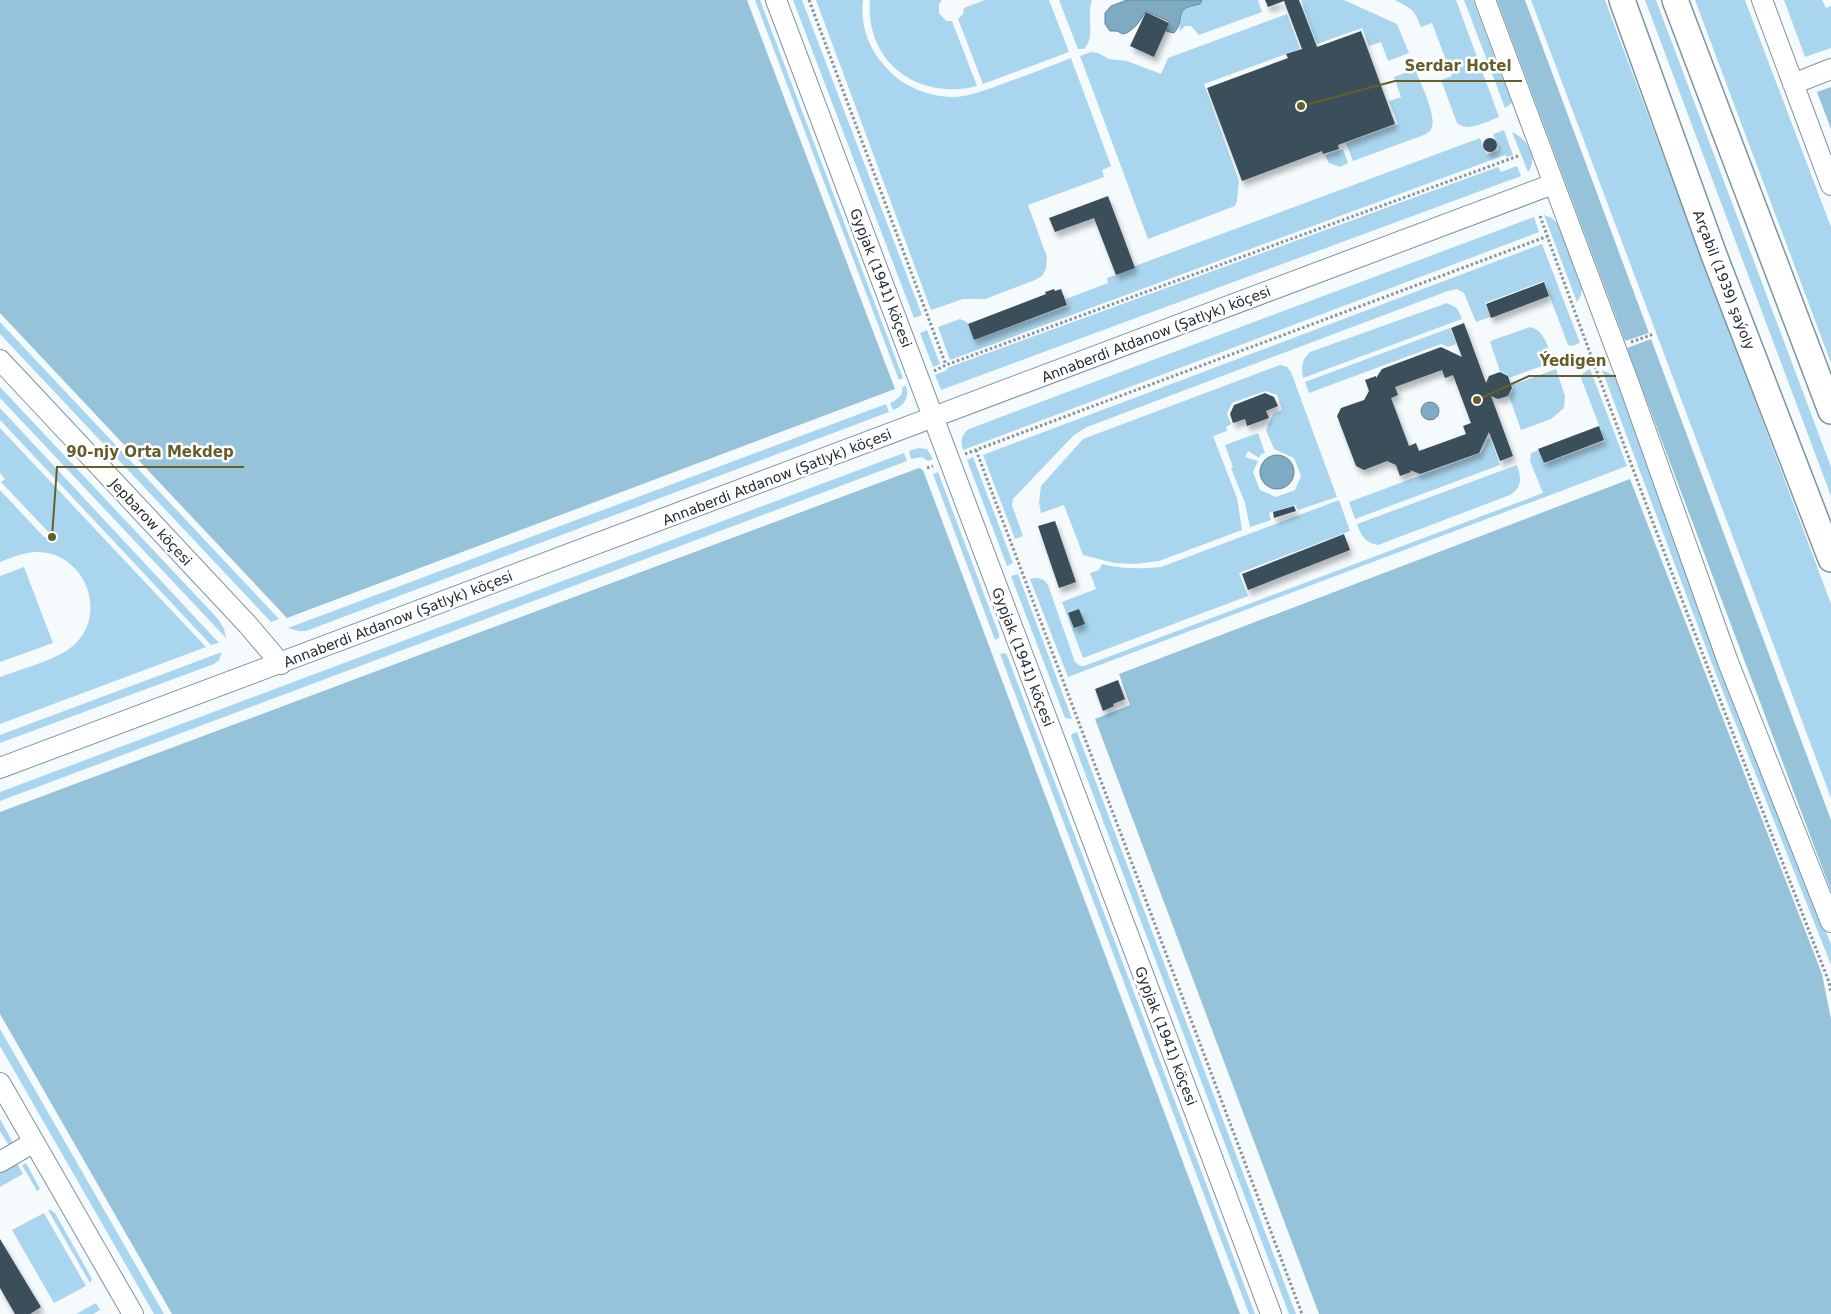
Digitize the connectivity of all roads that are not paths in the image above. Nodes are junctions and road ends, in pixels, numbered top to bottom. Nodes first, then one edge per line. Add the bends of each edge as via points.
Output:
1 (776, 0) edge
2 (1485, 0) edge
3 (1622, 0) edge
4 (1675, 0) edge
5 (1762, 0) edge
6 (1831, 69) edge
7 (1793, 84) junction
8 (1554, 184) junction
9 (1831, 185) edge
10 (0, 360) edge
11 (1831, 411) edge
12 (932, 418) junction
13 (1831, 559) edge
14 (280, 664) junction
15 (0, 768) edge
16 (1831, 922) edge
17 (0, 1084) edge
18 (34, 1142) junction
19 (0, 1162) edge
20 (132, 1314) edge
21 (1271, 1314) edge

1 - 12 street, Gypjak (1941) köçesi
2 - 8 street
3 - 13 main road, Arçabil (1939) şaýoly via 1714,255
4 - 11 main road
5 - 7 street
6 - 7 street
7 - 9 street
8 - 12 street, Annaberdi Atdanow (Şatlyk) köçesi
8 - 16 street via 1728,662
10 - 14 street, Jepbarow köçesi
12 - 14 street, Annaberdi Atdanow (Şatlyk) köçesi
12 - 21 street, Gypjak (1941) köçesi
14 - 15 street, Annaberdi Atdanow (Şatlyk) köçesi
17 - 18 street
18 - 19 street
18 - 20 street

